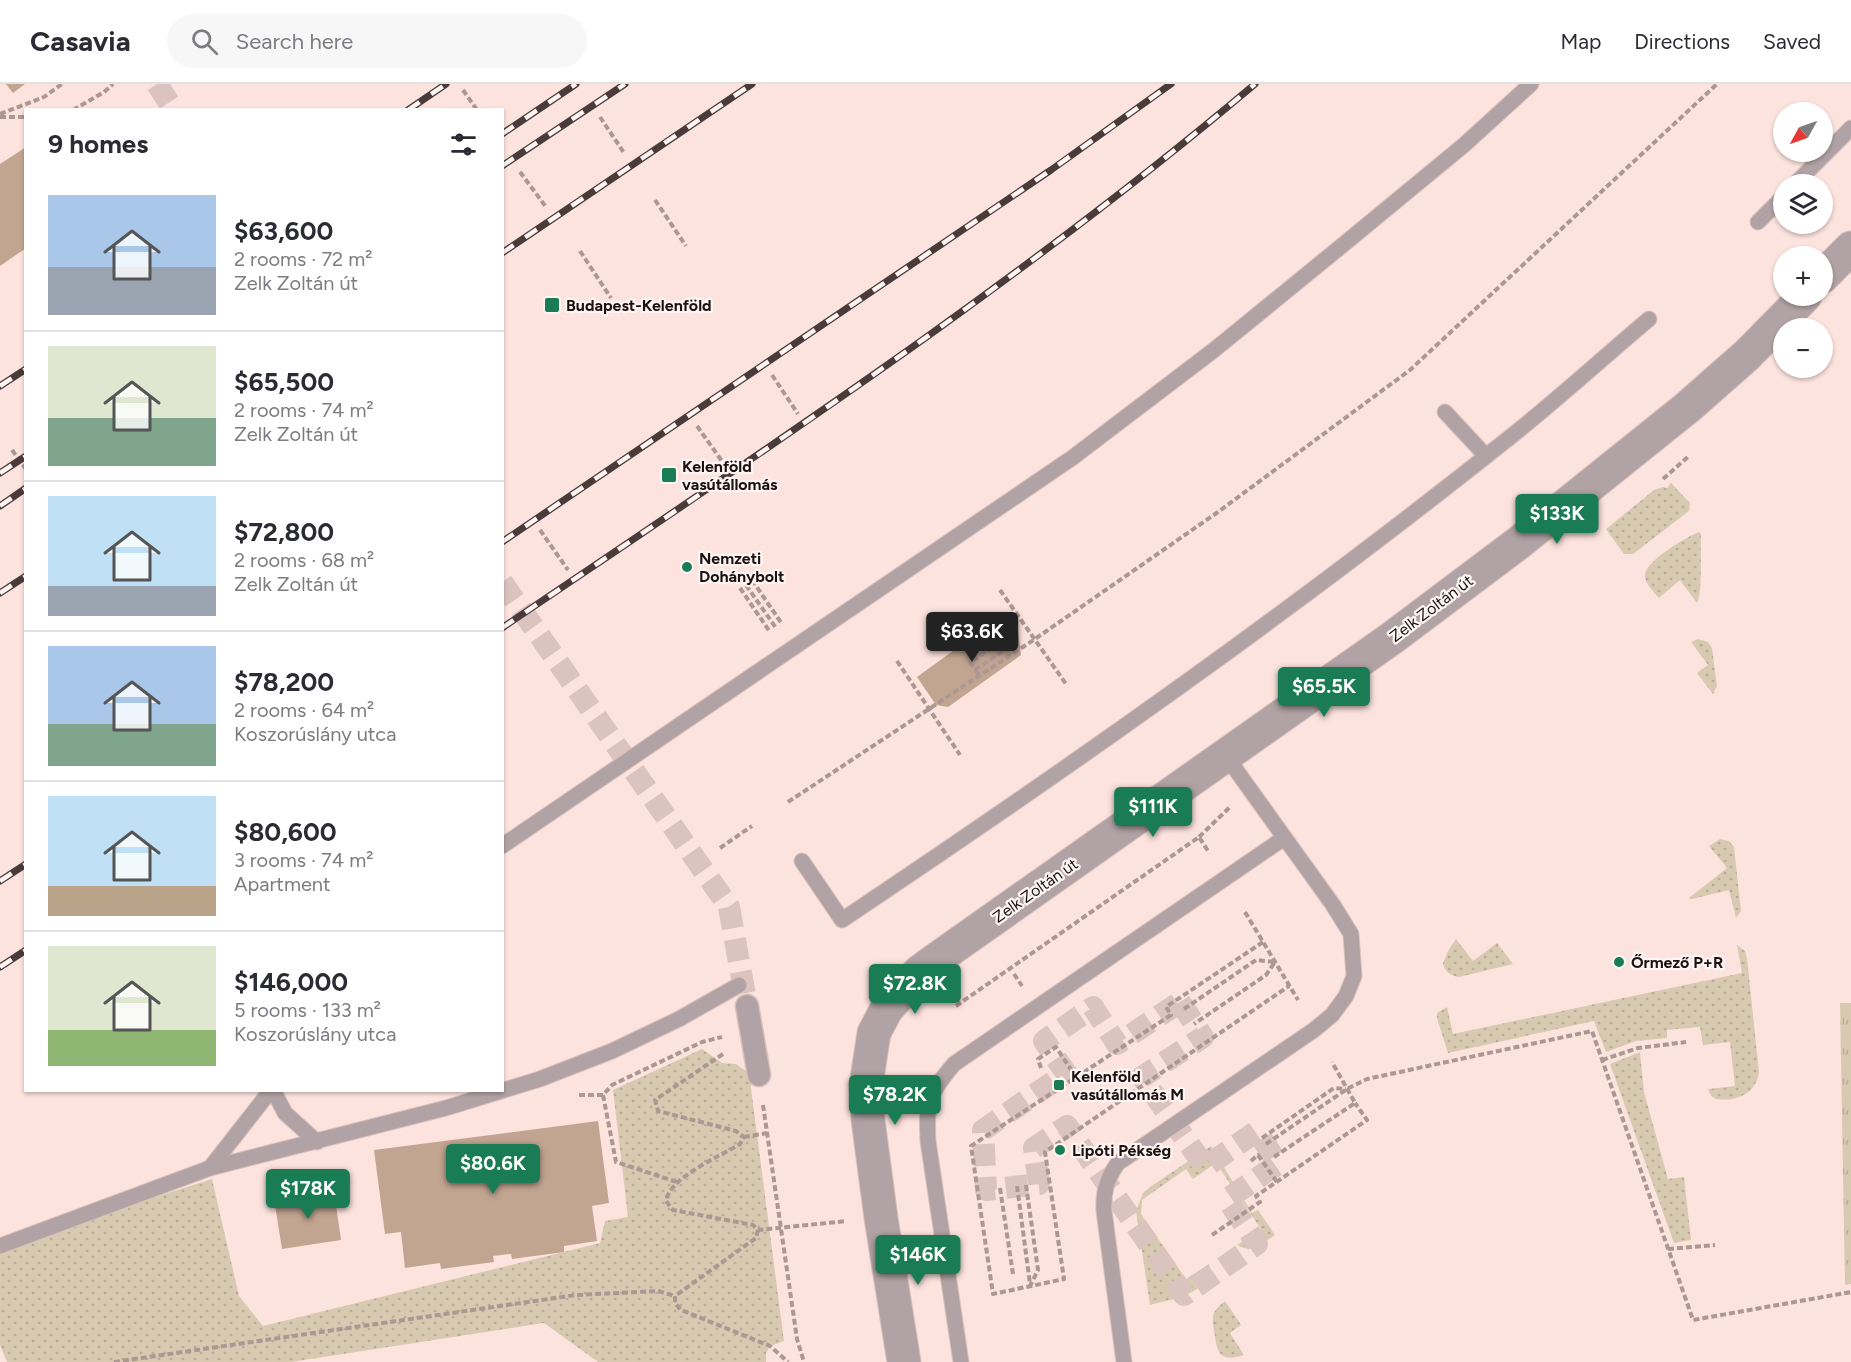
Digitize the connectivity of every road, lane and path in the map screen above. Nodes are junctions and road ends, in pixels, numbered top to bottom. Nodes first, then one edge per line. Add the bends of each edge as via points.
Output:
1 (62, 84) edge
2 (112, 84) edge
3 (1531, 84) edge
4 (1717, 84) edge
5 (463, 90) dead end
6 (77, 108) edge
7 (476, 108) edge
8 (0, 116) edge
9 (24, 117) edge
10 (600, 117) dead end
11 (1851, 128) edge
12 (624, 153) dead end
13 (520, 172) dead end
14 (1805, 174) edge
15 (655, 200) dead end
16 (546, 207) dead end
17 (1773, 207) edge
18 (1758, 222) dead end
19 (686, 246) dead end
20 (1851, 248) edge
21 (580, 251) dead end
22 (1833, 266) edge
23 (611, 298) dead end
24 (1795, 306) edge
25 (1649, 319) dead end
26 (772, 375) dead end
27 (1445, 412) dead end
28 (798, 414) dead end
29 (697, 426) dead end
30 (12, 450) dead end
31 (1486, 456) junction
32 (724, 464) dead end
33 (24, 466) edge
34 (540, 530) dead end
35 (568, 570) dead end
36 (752, 580) dead end
37 (746, 585) dead end
38 (740, 588) dead end
39 (1000, 590) dead end
40 (783, 625) dead end
41 (777, 630) dead end
42 (771, 634) dead end
43 (1035, 639) junction
44 (897, 660) dead end
45 (975, 669) junction
46 (980, 677) junction
47 (1066, 684) dead end
48 (929, 708) junction
49 (960, 754) dead end
50 (1226, 756) junction
51 (788, 802) dead end
52 (752, 826) dead end
53 (1284, 837) junction
54 (504, 845) edge
55 (720, 848) dead end
56 (1208, 851) dead end
57 (802, 861) dead end
58 (1245, 912) dead end
59 (1263, 942) junction
60 (1275, 962) junction
61 (739, 985) dead end
62 (1289, 986) junction
63 (1298, 1000) dead end
64 (747, 1006) tunnel mouth
65 (956, 1006) dead end
66 (1184, 1009) tunnel mouth
67 (1194, 1024) dead end
68 (702, 1042) dead end
69 (1686, 1042) dead end
70 (1602, 1060) junction
71 (711, 1062) dead end
72 (1332, 1062) dead end
73 (648, 1068) dead end
74 (1041, 1068) dead end
75 (759, 1075) dead end
76 (1076, 1077) junction
77 (504, 1089) edge
78 (1347, 1089) junction
79 (270, 1092) edge
80 (273, 1092) edge
81 (496, 1092) edge
82 (603, 1095) dead end
83 (1355, 1103) junction
84 (766, 1124) dead end
85 (767, 1133) junction
86 (744, 1137) junction
87 (1262, 1138) dead end
88 (316, 1142) junction
89 (1266, 1144) dead end
90 (1274, 1157) dead end
91 (1251, 1161) dead end
92 (210, 1168) junction
93 (676, 1182) junction
94 (1277, 1182) junction
95 (1026, 1185) dead end
96 (1017, 1186) dead end
97 (1000, 1188) dead end
98 (848, 1221) dead end
99 (781, 1228) junction
100 (758, 1230) junction
101 (1212, 1235) dead end
102 (1715, 1245) dead end
103 (0, 1246) edge
104 (1668, 1250) junction
105 (1013, 1274) dead end
106 (1030, 1286) junction
107 (1851, 1292) edge
108 (675, 1296) junction
109 (114, 1362) edge
110 (788, 1362) edge
111 (804, 1362) edge
112 (904, 1362) edge
113 (961, 1362) edge
114 (1124, 1362) edge

1 - 8 path via 44,97
2 - 6 path
3 - 54 lane via 1464,145 1214,351 1072,458
4 - 43 path via 1410,370 1218,512
5 - 7 path
8 - 9 path
10 - 12 path
11 - 14 lane
13 - 16 path
15 - 19 path
17 - 18 lane
20 - 22 street
21 - 23 path
24 - 50 street, Zelk Zoltán út via 1688,407 1530,534
25 - 31 lane
26 - 28 path
27 - 31 lane
29 - 32 path
30 - 33 path
31 - 57 lane via 1293,606 1017,803 842,920
34 - 35 path
36 - 40 path
37 - 41 path
38 - 42 path
39 - 43 path
43 - 46 path
43 - 47 path
44 - 48 path
45 - 45 path via 1009,646 1004,640 970,662
45 - 46 path
46 - 48 path
48 - 49 path
48 - 51 path
50 - 53 lane
50 - 112 street, Zelk Zoltán út via 934,961 886,1010 874,1033 866,1085
52 - 55 path
53 - 113 lane via 954,1064 935,1086 927,1110 928,1141
53 - 114 lane via 1351,934 1354,976 1332,1015 1314,1030 1124,1159 1111,1172 1103,1197
56 - 65 path via 1199,837
58 - 59 path
59 - 60 path
59 - 76 path via 1166,1008 1171,1015
60 - 62 path
60 - 66 path via 1256,960
60 - 67 path via 1266,975
61 - 77 lane via 612,1051
62 - 63 path
62 - 106 path via 1045,1152 1064,1279
64 - 75 street
68 - 73 path
69 - 70 path via 1638,1048
70 - 78 path via 1592,1031 1367,1079
70 - 104 path
71 - 86 path via 655,1100 658,1111 736,1131
72 - 78 path
74 - 76 path via 1038,1059 1056,1047
76 - 106 path via 971,1146 993,1294
78 - 83 path
78 - 87 path via 1334,1088
78 - 89 path
79 - 92 lane
80 - 88 lane via 285,1113
81 - 88 lane
82 - 93 path via 616,1162
83 - 90 path
83 - 94 path via 1367,1120
84 - 85 path
85 - 86 path
85 - 99 path
86 - 93 path via 740,1144
88 - 92 lane
91 - 94 path via 1258,1155
92 - 103 lane
93 - 100 path via 666,1202 673,1210
94 - 101 path via 1256,1196 1260,1203
95 - 106 path via 1038,1270
96 - 106 path
97 - 105 path
98 - 99 path
99 - 100 path
99 - 111 path via 796,1339
100 - 108 path via 756,1238
102 - 104 path
104 - 107 path via 1693,1320
108 - 109 path via 658,1291 576,1295
108 - 110 path via 681,1310 770,1346

